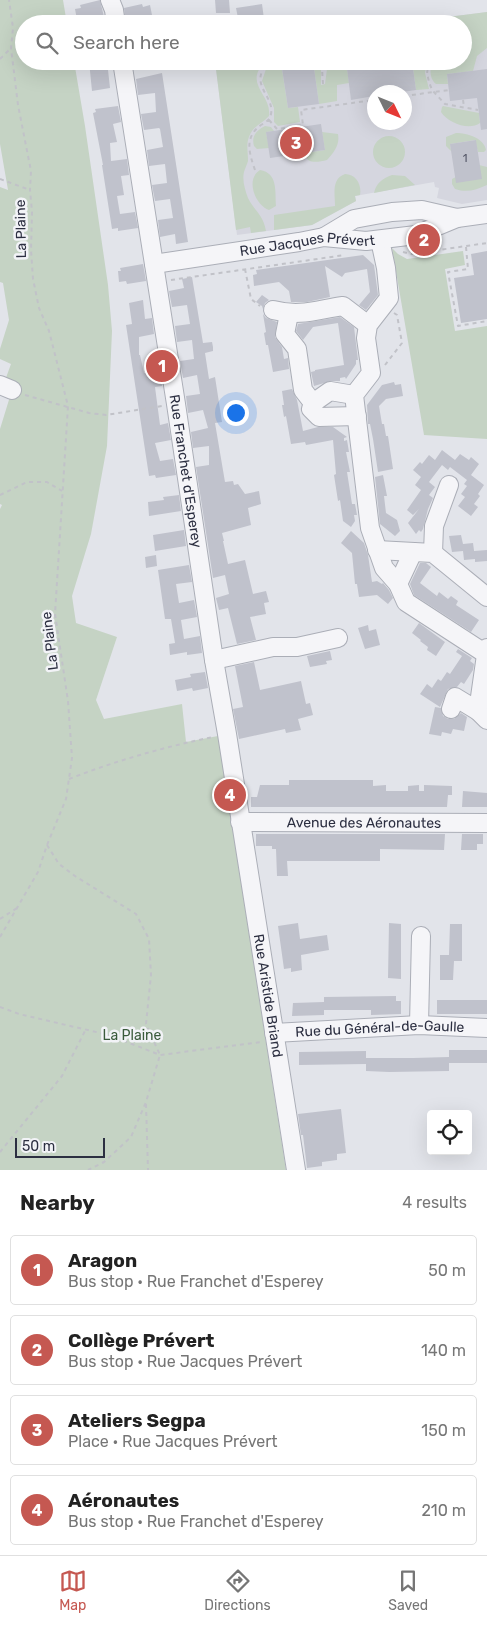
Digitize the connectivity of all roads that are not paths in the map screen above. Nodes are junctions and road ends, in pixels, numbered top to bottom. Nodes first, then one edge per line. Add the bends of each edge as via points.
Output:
1 (110, 0) edge
2 (114, 15) edge
3 (123, 70) edge
4 (487, 214) edge
5 (458, 218) junction
6 (324, 237) junction
7 (388, 239) junction
8 (155, 272) junction
9 (368, 325) junction
10 (354, 394) junction
11 (313, 403) junction
12 (356, 416) junction
13 (449, 485) dead end
14 (377, 550) junction
15 (413, 552) junction
16 (433, 553) junction
17 (398, 584) junction
18 (487, 597) edge
19 (338, 638) dead end
20 (486, 651) edge
21 (214, 660) junction
22 (451, 709) dead end
23 (483, 715) edge
24 (240, 822) junction
25 (487, 823) edge
26 (421, 936) dead end
27 (419, 1025) junction
28 (487, 1028) edge
29 (275, 1037) junction
30 (296, 1170) edge

1 - 2 street
3 - 8 street, Rue Franchet d'Esperey
4 - 5 street
5 - 6 street via 422,210 392,212 354,219
5 - 7 street, Rue Jacques Prévert via 416,235
6 - 7 street, Rue Jacques Prévert via 366,242
6 - 8 street, Rue Jacques Prévert
7 - 9 street via 389,298
8 - 21 street, Rue Franchet d'Esperey
9 - 10 street via 366,338 371,373
9 - 11 street via 343,306 303,313 281,312 285,334 297,349 303,390
10 - 11 street via 330,391
10 - 12 street
11 - 12 street via 311,409 319,417
12 - 14 street via 370,528
13 - 16 street via 434,526
14 - 15 street
14 - 17 street via 384,568
15 - 16 street
15 - 17 street
16 - 18 street
17 - 20 street via 406,602
19 - 21 street
20 - 23 street
21 - 24 street, Rue Franchet d'Esperey
22 - 23 street via 455,697
24 - 25 street, Avenue des Aéronautes
24 - 29 street, Rue Aristide Briand
26 - 27 street
27 - 28 street, Rue du Général-de-Gaulle
27 - 29 street, Rue du Général-de-Gaulle
29 - 30 street, Rue Aristide Briand

